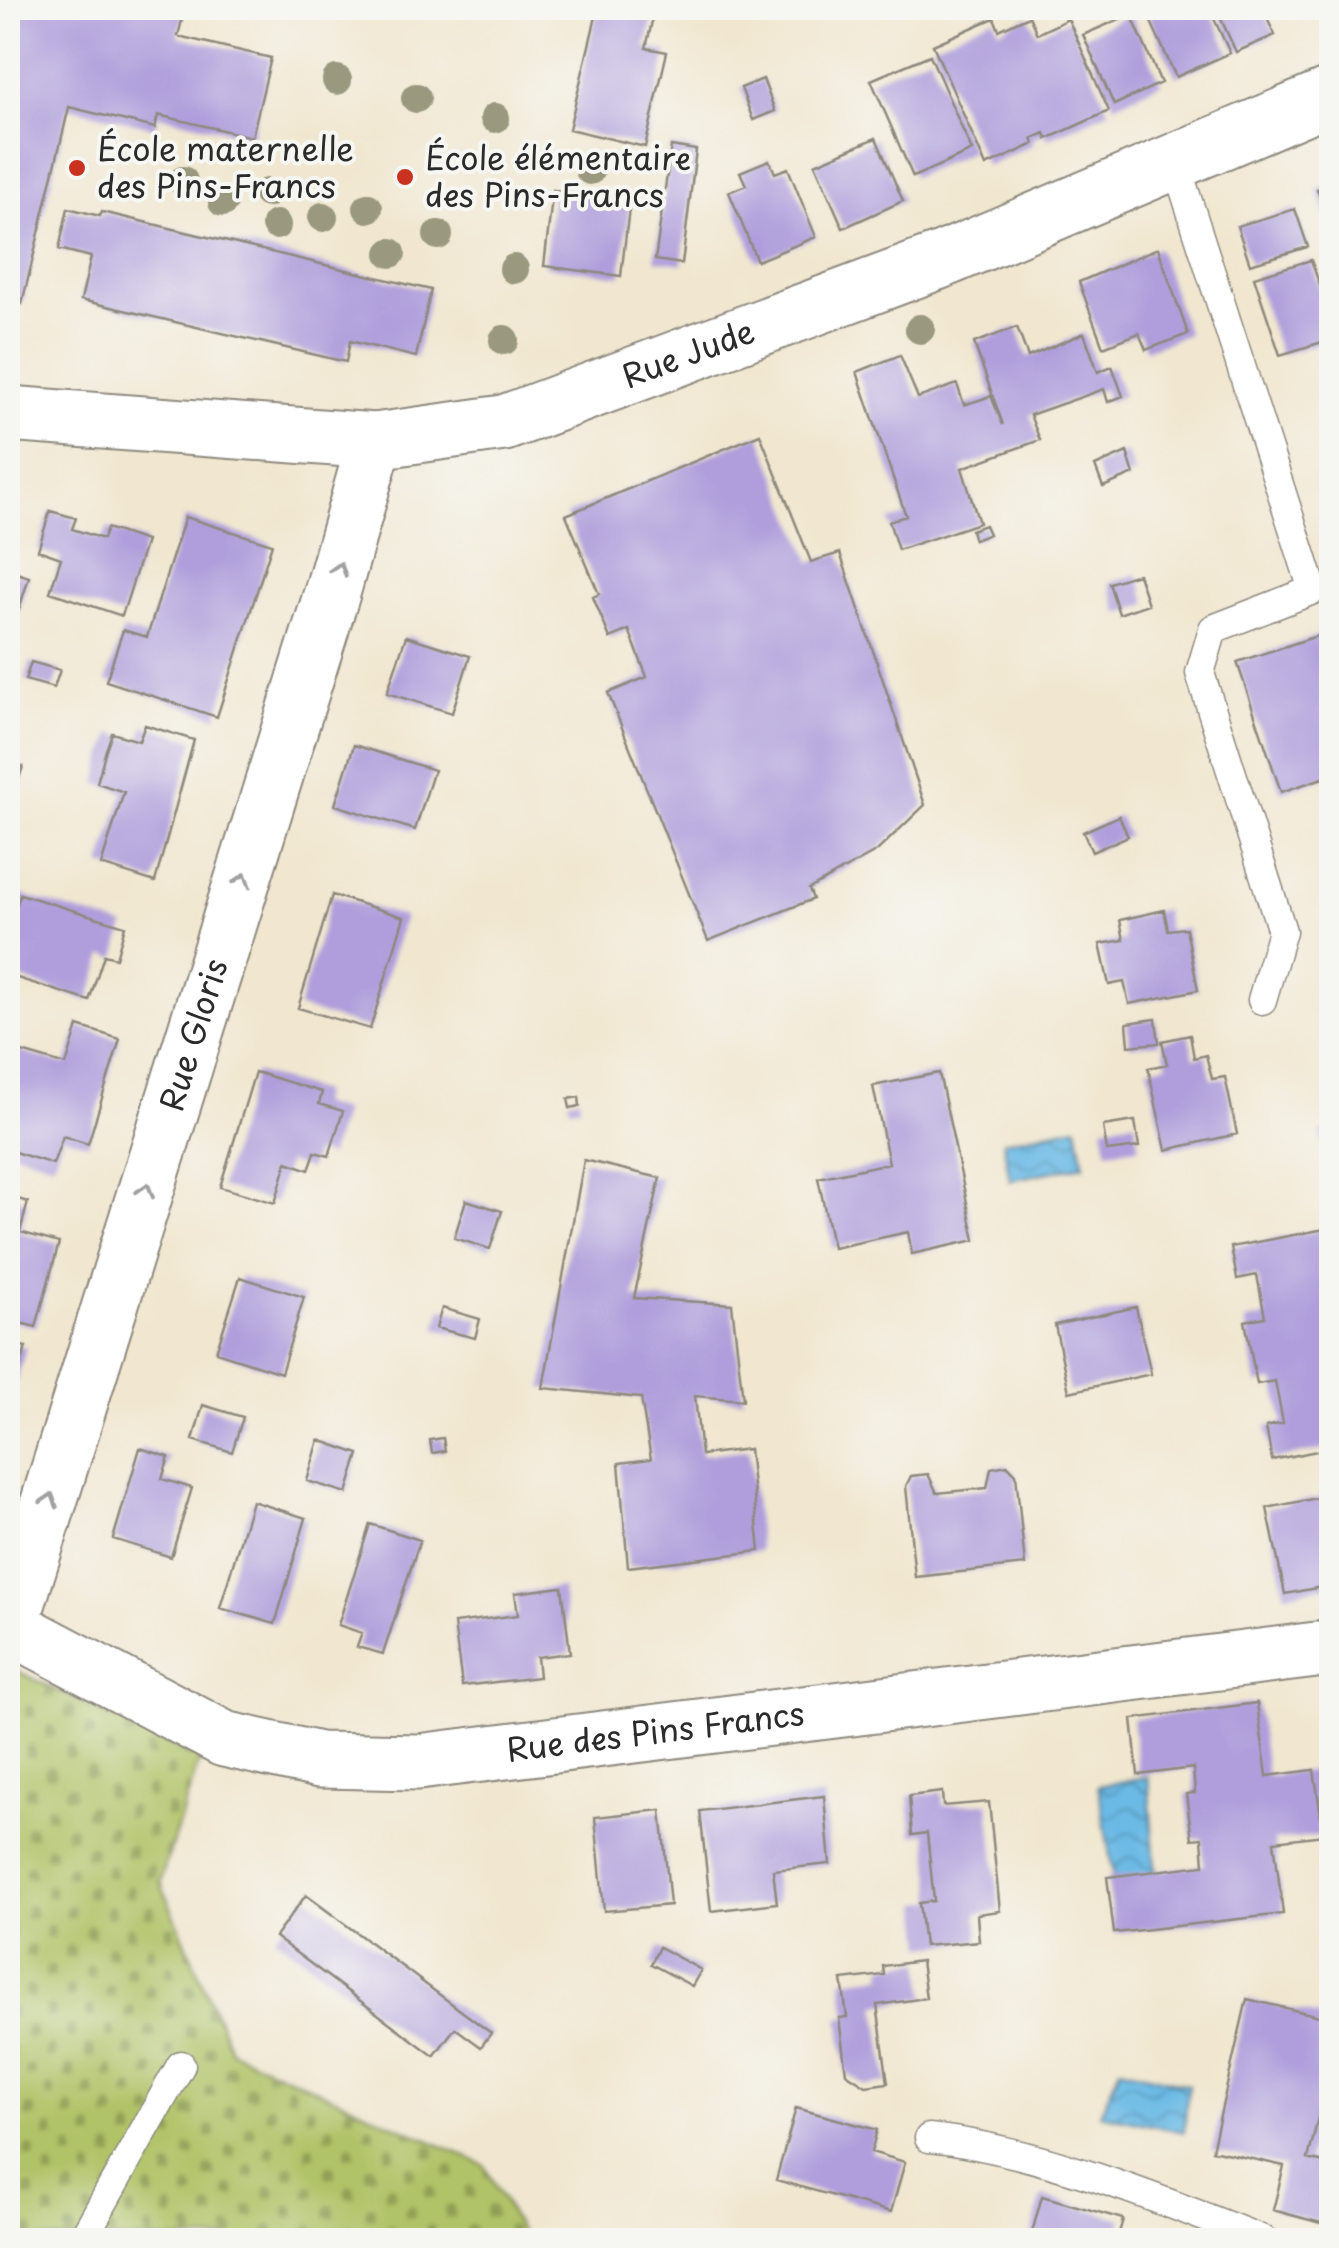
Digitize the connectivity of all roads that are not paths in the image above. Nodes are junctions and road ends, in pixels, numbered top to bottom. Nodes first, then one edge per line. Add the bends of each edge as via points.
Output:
1 (1332, 95) edge
2 (1174, 158) junction
3 (8, 414) edge
4 (375, 441) junction
5 (1262, 1000) dead end
6 (9, 1626) edge
7 (1332, 1648) edge
8 (181, 2065) dead end
9 (929, 2138) dead end
10 (82, 2240) edge
11 (1263, 2240) edge

1 - 2 street, Rue Jude
2 - 4 street, Rue Jude via 942,260 504,423
2 - 5 lane via 1313,590 1213,629 1200,673 1282,932
3 - 4 street, Rue Jude
6 -> 4 street, Rue Gloris
6 - 7 street, Rue des Pins Francs via 224,1739 319,1760 418,1762
8 - 10 lane
9 - 11 lane via 977,2142

